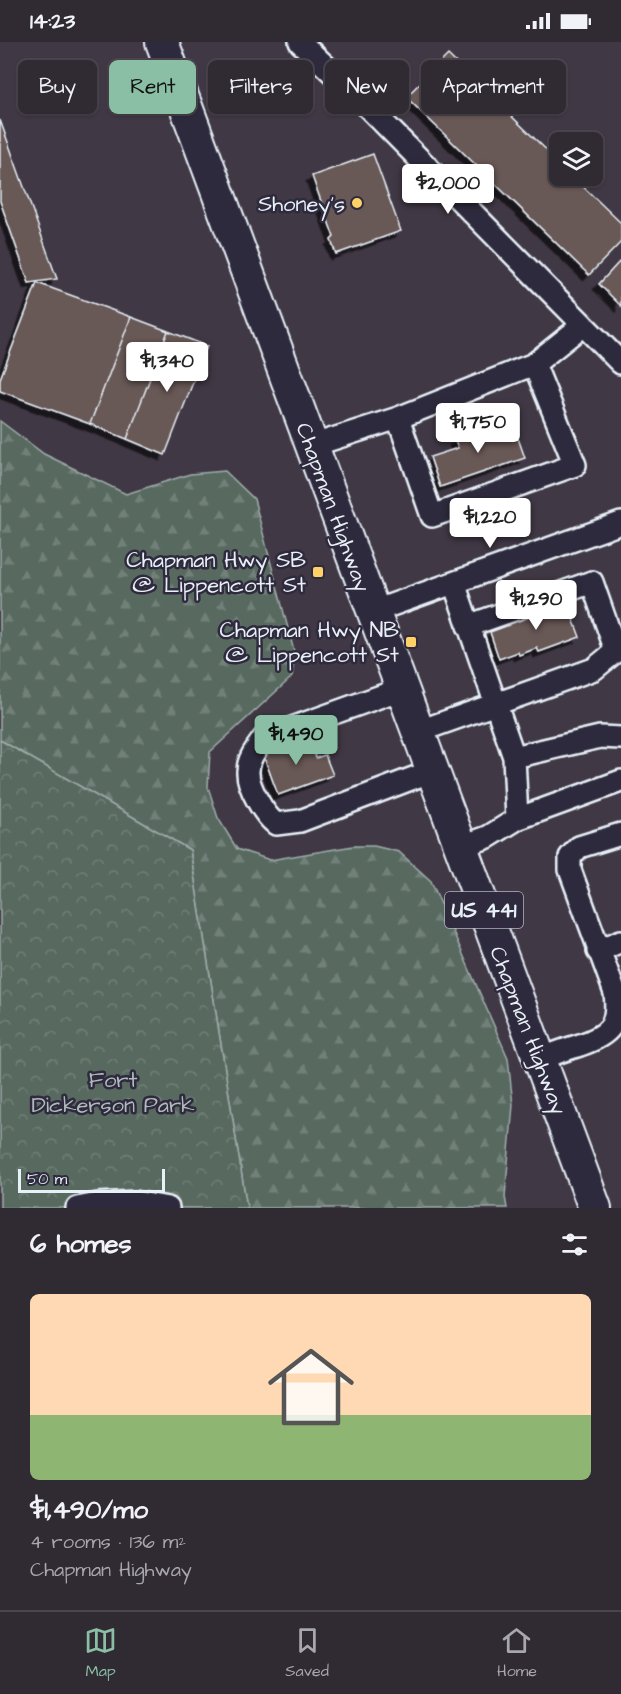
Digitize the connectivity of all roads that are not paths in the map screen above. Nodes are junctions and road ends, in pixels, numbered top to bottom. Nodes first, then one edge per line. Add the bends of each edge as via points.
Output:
1 (162, 42) edge
2 (300, 42) edge
3 (583, 324) junction
4 (621, 363) edge
5 (534, 364) junction
6 (398, 418) junction
7 (311, 446) junction
8 (621, 524) edge
9 (454, 583) junction
10 (372, 612) junction
11 (468, 626) junction
12 (401, 689) junction
13 (494, 704) junction
14 (417, 732) junction
15 (621, 738) edge
16 (514, 757) junction
17 (432, 771) junction
18 (621, 781) edge
19 (517, 819) junction
20 (621, 834) edge
21 (460, 847) junction
22 (621, 942) edge
23 (598, 951) junction
24 (540, 1059) junction
25 (77, 1208) edge
26 (168, 1208) edge
27 (595, 1208) edge

1 - 7 highway, Chapman Highway / US 441
2 - 3 street
3 - 4 street
3 - 5 street
5 - 6 street
5 - 6 street via 575,465 432,516
6 - 7 street
7 - 10 highway, Chapman Highway / US 441
8 - 9 street
9 - 10 street
9 - 11 street
10 - 12 highway, Chapman Highway / US 441
11 - 13 street
11 - 13 street via 592,582 616,651 594,669
12 - 14 highway, Chapman Highway / US 441
12 - 17 street via 264,738 252,753 248,772 259,804 276,824 300,822
13 - 14 street
13 - 16 street
14 - 17 highway, Chapman Highway / US 441
15 - 16 street via 600,737
16 - 19 street
17 - 21 highway, Chapman Highway / US 441
18 - 19 street
19 - 21 street via 488,837
20 - 23 street via 579,847 570,857 570,870
21 - 24 highway, Chapman Highway / US 441
22 - 23 street
23 - 24 street via 615,993 617,1010 612,1028 600,1038
24 - 27 highway, Chapman Highway / US 441
25 - 26 street via 135,1202

